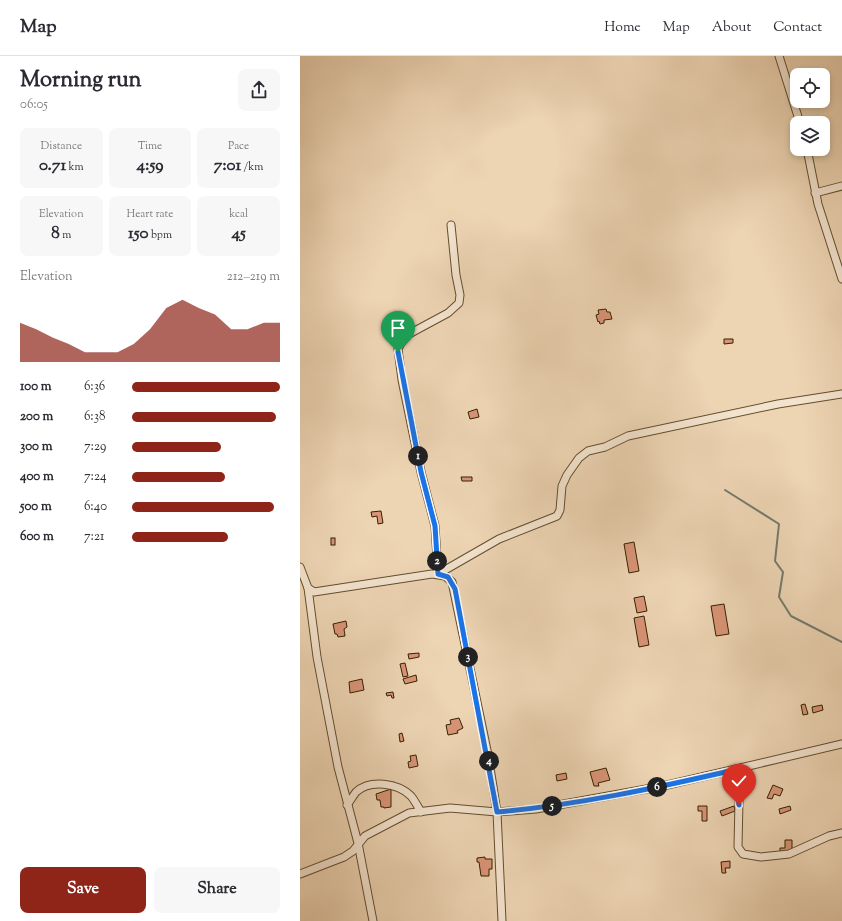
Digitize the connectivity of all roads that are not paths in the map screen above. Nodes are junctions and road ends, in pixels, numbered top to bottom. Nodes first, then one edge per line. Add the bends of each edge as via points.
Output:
1 (779, 56) edge
2 (798, 116) edge
3 (808, 156) edge
4 (842, 186) edge
5 (815, 192) junction
6 (451, 225) dead end
7 (842, 279) edge
8 (842, 394) edge
9 (300, 567) edge
10 (438, 574) junction
11 (308, 588) junction
12 (842, 744) edge
13 (734, 770) junction
14 (347, 805) junction
15 (421, 812) junction
16 (497, 812) junction
17 (842, 832) edge
18 (358, 843) junction
19 (300, 874) edge
20 (373, 921) edge
21 (502, 921) edge

1 - 2 street
3 - 5 street
4 - 5 street
5 - 7 street
6 - 10 street via 459,303 448,313 409,334 401,342 398,350 421,472 435,526
8 - 10 street via 778,404 628,436 605,447 588,451 579,458 567,475 562,486 561,507 557,516 499,539
9 - 11 street
10 - 11 street via 423,574 319,592 312,592
10 - 16 street via 448,577 455,589
11 - 14 street via 317,657
12 - 13 street
13 - 16 street via 663,786 536,808
13 - 17 street via 739,800 738,847 743,854 760,857 789,854
14 - 15 street via 359,791 383,784 395,786 407,793
14 - 18 street
15 - 16 street via 450,808
15 - 18 street via 404,815 365,836
16 - 21 street
18 - 19 street via 353,851 344,857
18 - 20 street

